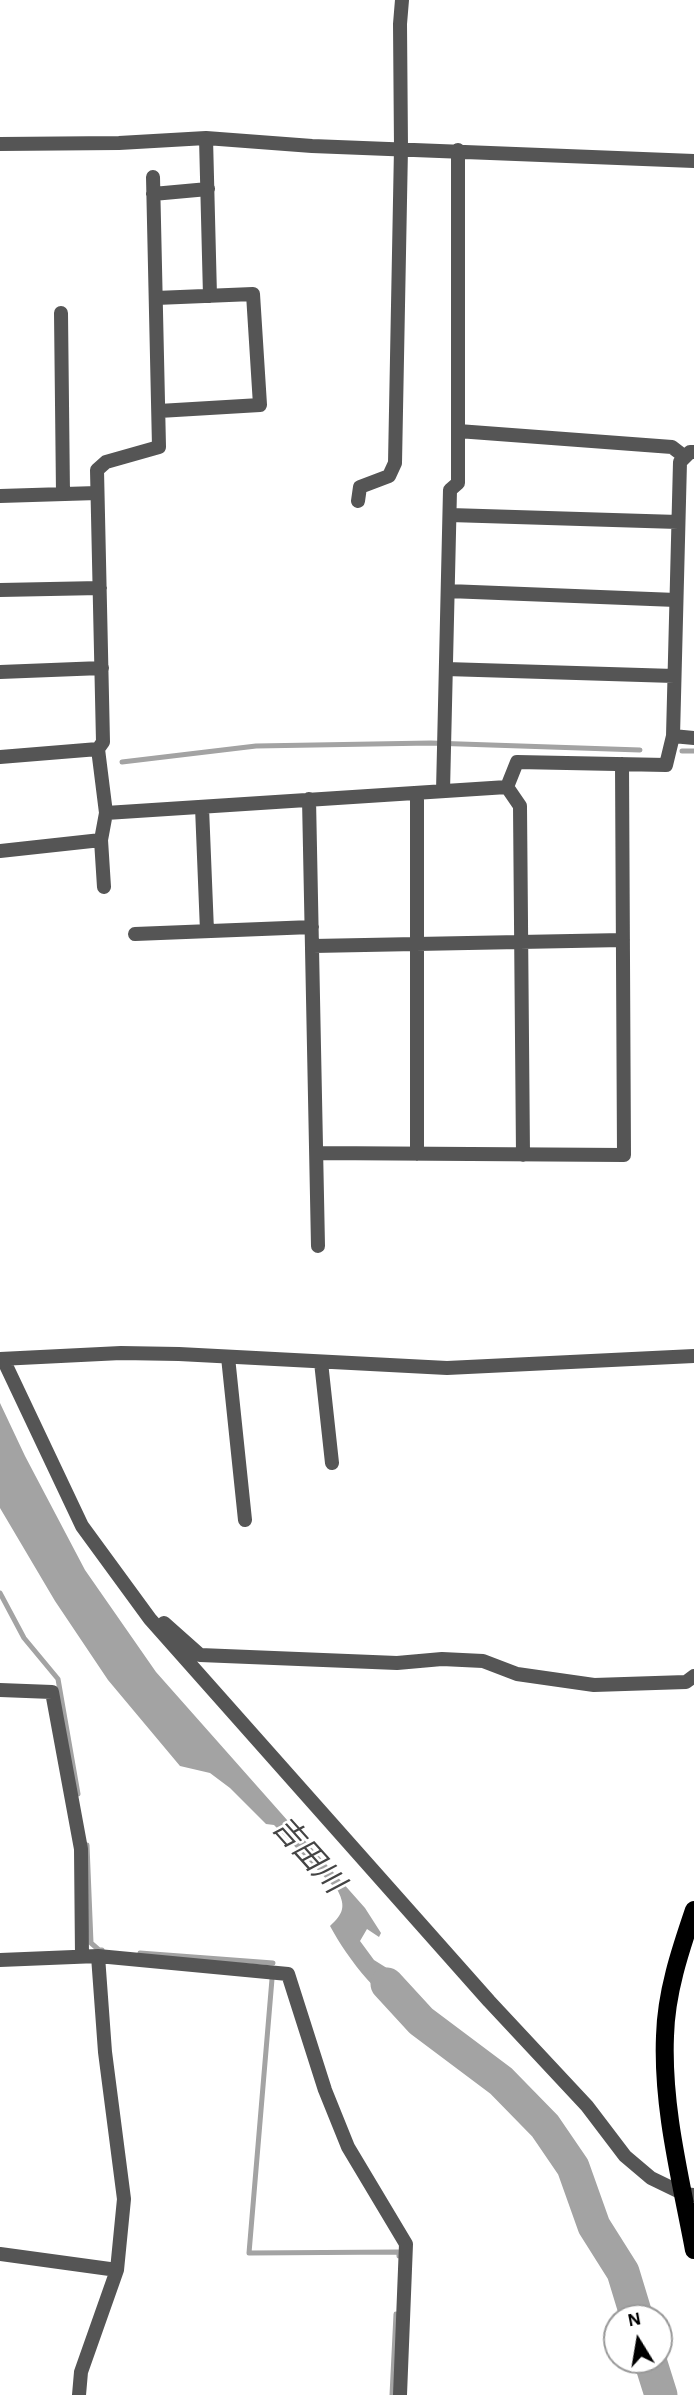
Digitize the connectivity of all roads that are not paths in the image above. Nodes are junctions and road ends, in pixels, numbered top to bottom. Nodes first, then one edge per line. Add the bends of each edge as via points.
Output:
1 (402, 0) edge
2 (206, 138) junction
3 (0, 144) edge
4 (401, 148) junction
5 (458, 150) junction
6 (694, 161) edge
7 (153, 177) dead end
8 (208, 189) junction
9 (153, 194) junction
10 (210, 296) junction
11 (156, 298) junction
12 (61, 313) dead end
13 (159, 411) junction
14 (458, 431) junction
15 (689, 454) edge
16 (97, 493) junction
17 (63, 494) junction
18 (0, 496) edge
19 (359, 501) dead end
20 (450, 515) junction
21 (678, 522) junction
22 (100, 588) junction
23 (0, 590) edge
24 (448, 591) junction
25 (676, 600) junction
26 (102, 668) junction
27 (446, 669) junction
28 (0, 673) edge
29 (674, 676) junction
30 (673, 736) junction
31 (694, 738) edge
32 (99, 749) junction
33 (0, 757) edge
34 (622, 764) junction
35 (507, 787) junction
36 (443, 791) junction
37 (417, 793) junction
38 (309, 799) junction
39 (202, 807) junction
40 (106, 813) junction
41 (101, 841) junction
42 (0, 850) edge
43 (104, 887) dead end
44 (312, 927) junction
45 (207, 931) junction
46 (135, 934) dead end
47 (623, 940) junction
48 (521, 942) junction
49 (417, 945) junction
50 (313, 946) junction
51 (317, 1153) junction
52 (417, 1154) junction
53 (523, 1155) junction
54 (318, 1247) dead end
55 (694, 1356) edge
56 (228, 1357) junction
57 (1, 1359) edge
58 (321, 1362) junction
59 (331, 1463) dead end
60 (245, 1521) dead end
61 (150, 1619) junction
62 (694, 1676) edge
63 (0, 1690) edge
64 (694, 1910) edge
65 (82, 1956) junction
66 (98, 1956) junction
67 (0, 1960) edge
68 (689, 2195) edge
69 (694, 2250) edge
70 (0, 2254) edge
71 (117, 2270) junction
72 (79, 2395) edge
73 (400, 2395) edge

1 - 4 street
2 - 3 street
2 - 4 street
2 - 8 street
4 - 5 street
4 - 19 street via 395,463 389,476 359,487
5 - 6 street
5 - 14 street
7 - 9 street
8 - 9 street
8 - 10 street
9 - 11 street
10 - 11 street
10 - 13 street via 253,294 260,405
11 - 13 street
12 - 17 street
13 - 16 street via 159,447 106,462 97,470
14 - 15 street via 672,447
14 - 20 street via 458,483 450,490
15 - 21 street via 680,462
16 - 17 street
16 - 22 street
17 - 18 street
20 - 21 street
20 - 24 street
21 - 25 street
22 - 23 street
22 - 26 street
24 - 25 street
24 - 27 street
25 - 29 street
26 - 28 street
26 - 32 street via 103,742
27 - 29 street
27 - 36 street
29 - 30 street
30 - 31 street
30 - 34 street via 666,765
32 - 33 street
32 - 40 street
34 - 35 street via 517,762
34 - 47 street
35 - 36 street
35 - 48 street via 520,806
36 - 37 street
37 - 38 street
37 - 49 street
38 - 39 street
38 - 44 street
39 - 40 street
39 - 45 street
40 - 41 street
41 - 42 street
41 - 43 street
44 - 45 street
44 - 50 street
45 - 46 street
47 - 48 street
47 - 53 street via 624,1155
48 - 49 street
48 - 53 street
49 - 50 street
49 - 52 street
50 - 51 street
51 - 52 street
51 - 54 street
52 - 53 street
55 - 58 street via 447,1368
56 - 57 street via 121,1353
56 - 58 street
56 - 60 street
57 - 61 street via 82,1526
58 - 59 street
61 - 62 street via 160,1620 200,1655 397,1663 483,1661 517,1674 594,1685 686,1682
61 - 68 street via 587,2106 625,2157 651,2178
63 - 65 street via 52,1692 81,1849
64 - 68 main road via 675,1967 665,2034 671,2129
65 - 66 street
65 - 67 street
66 - 71 street via 124,2199
66 - 73 street via 288,1974 348,2147 406,2244
68 - 69 main road
70 - 71 street
71 - 72 street via 81,2372

